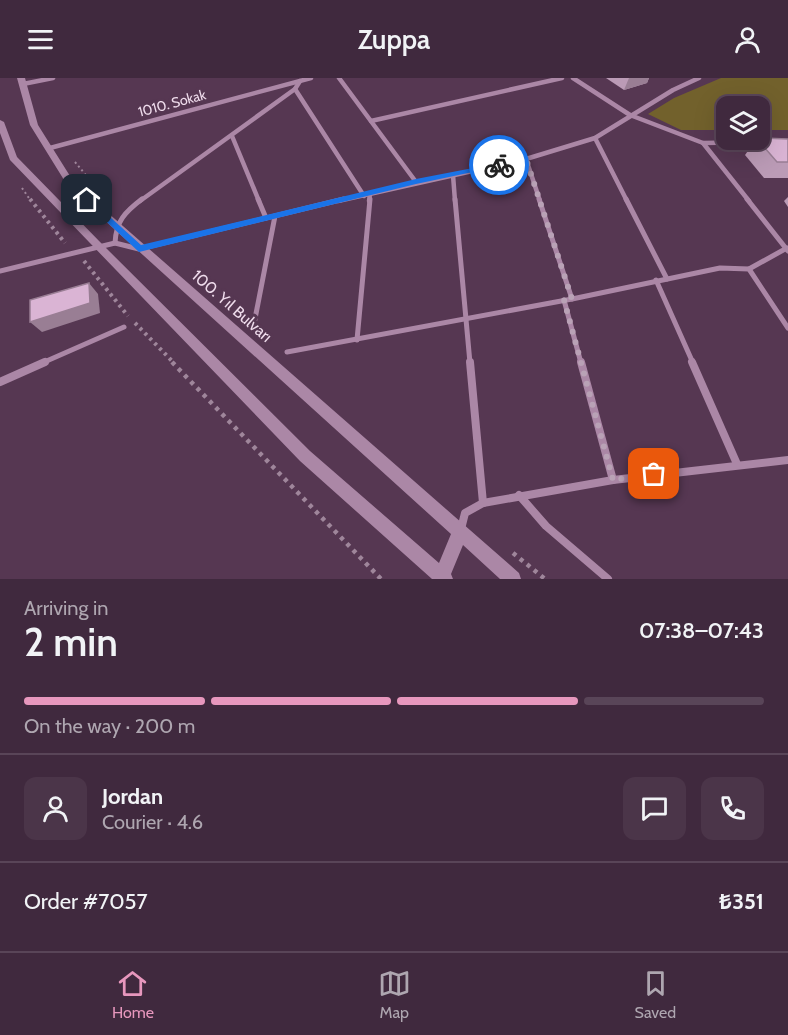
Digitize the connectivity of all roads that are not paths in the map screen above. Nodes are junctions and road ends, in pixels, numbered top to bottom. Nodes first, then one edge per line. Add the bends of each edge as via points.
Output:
1 (53, 78) edge
2 (311, 78) edge
3 (339, 78) edge
4 (562, 78) edge
5 (573, 78) edge
6 (699, 78) edge
7 (299, 79) edge
8 (22, 81) edge
9 (295, 89) junction
10 (630, 115) junction
11 (371, 121) junction
12 (0, 122) edge
13 (232, 136) junction
14 (595, 138) junction
15 (703, 143) junction
16 (716, 143) edge
17 (55, 147) junction
18 (526, 159) junction
19 (453, 175) junction
20 (416, 182) junction
21 (367, 195) junction
22 (275, 216) junction
23 (266, 218) junction
24 (116, 227) junction
25 (115, 243) junction
26 (98, 247) junction
27 (139, 249) junction
28 (787, 249) edge
29 (749, 269) junction
30 (0, 271) edge
31 (667, 279) junction
32 (656, 280) junction
33 (568, 299) junction
34 (467, 319) junction
35 (254, 324) dead end
36 (124, 327) dead end
37 (788, 328) edge
38 (357, 340) junction
39 (288, 352) dead end
40 (0, 382) edge
41 (788, 460) edge
42 (737, 464) junction
43 (613, 480) junction
44 (519, 495) junction
45 (483, 503) junction
46 (460, 532) junction
47 (442, 578) edge
48 (513, 579) edge
49 (608, 579) edge

1 - 8 street
2 - 7 street, 1010. Sokak
3 - 11 street
4 - 11 street
5 - 10 street
6 - 10 street
7 - 9 street
7 - 17 street, 1010. Sokak
8 - 17 main road, 100. Yıl Bulvarı via 34,125
9 - 13 street
9 - 21 street
10 - 14 street
10 - 15 street
11 - 20 street
12 - 26 main road via 13,158
13 - 23 street
13 - 24 street via 125,212
14 - 18 street
14 - 31 street
15 - 16 street
15 - 28 street
17 - 24 main road, 100. Yıl Bulvarı via 72,186
18 - 19 street
18 - 33 street
19 - 20 street
19 - 34 street
20 - 21 street
21 - 22 street
21 - 38 street
22 - 23 street
22 - 35 street
23 - 27 street
24 - 25 street
24 - 27 main road, 100. Yıl Bulvarı
25 - 26 street
25 - 27 street
26 - 30 street
26 - 47 main road via 305,456
27 - 46 main road, 100. Yıl Bulvarı
28 - 29 street
29 - 31 street via 720,268
29 - 37 street
31 - 32 street
32 - 33 street
32 - 42 street
33 - 34 street
33 - 43 street
34 - 38 street
34 - 45 street
36 - 40 street
38 - 39 street
41 - 42 street
42 - 43 street
43 - 44 street
44 - 45 street
44 - 49 street via 546,526
45 - 46 street via 465,513
46 - 47 main road
46 - 48 main road, 100. Yıl Bulvarı

